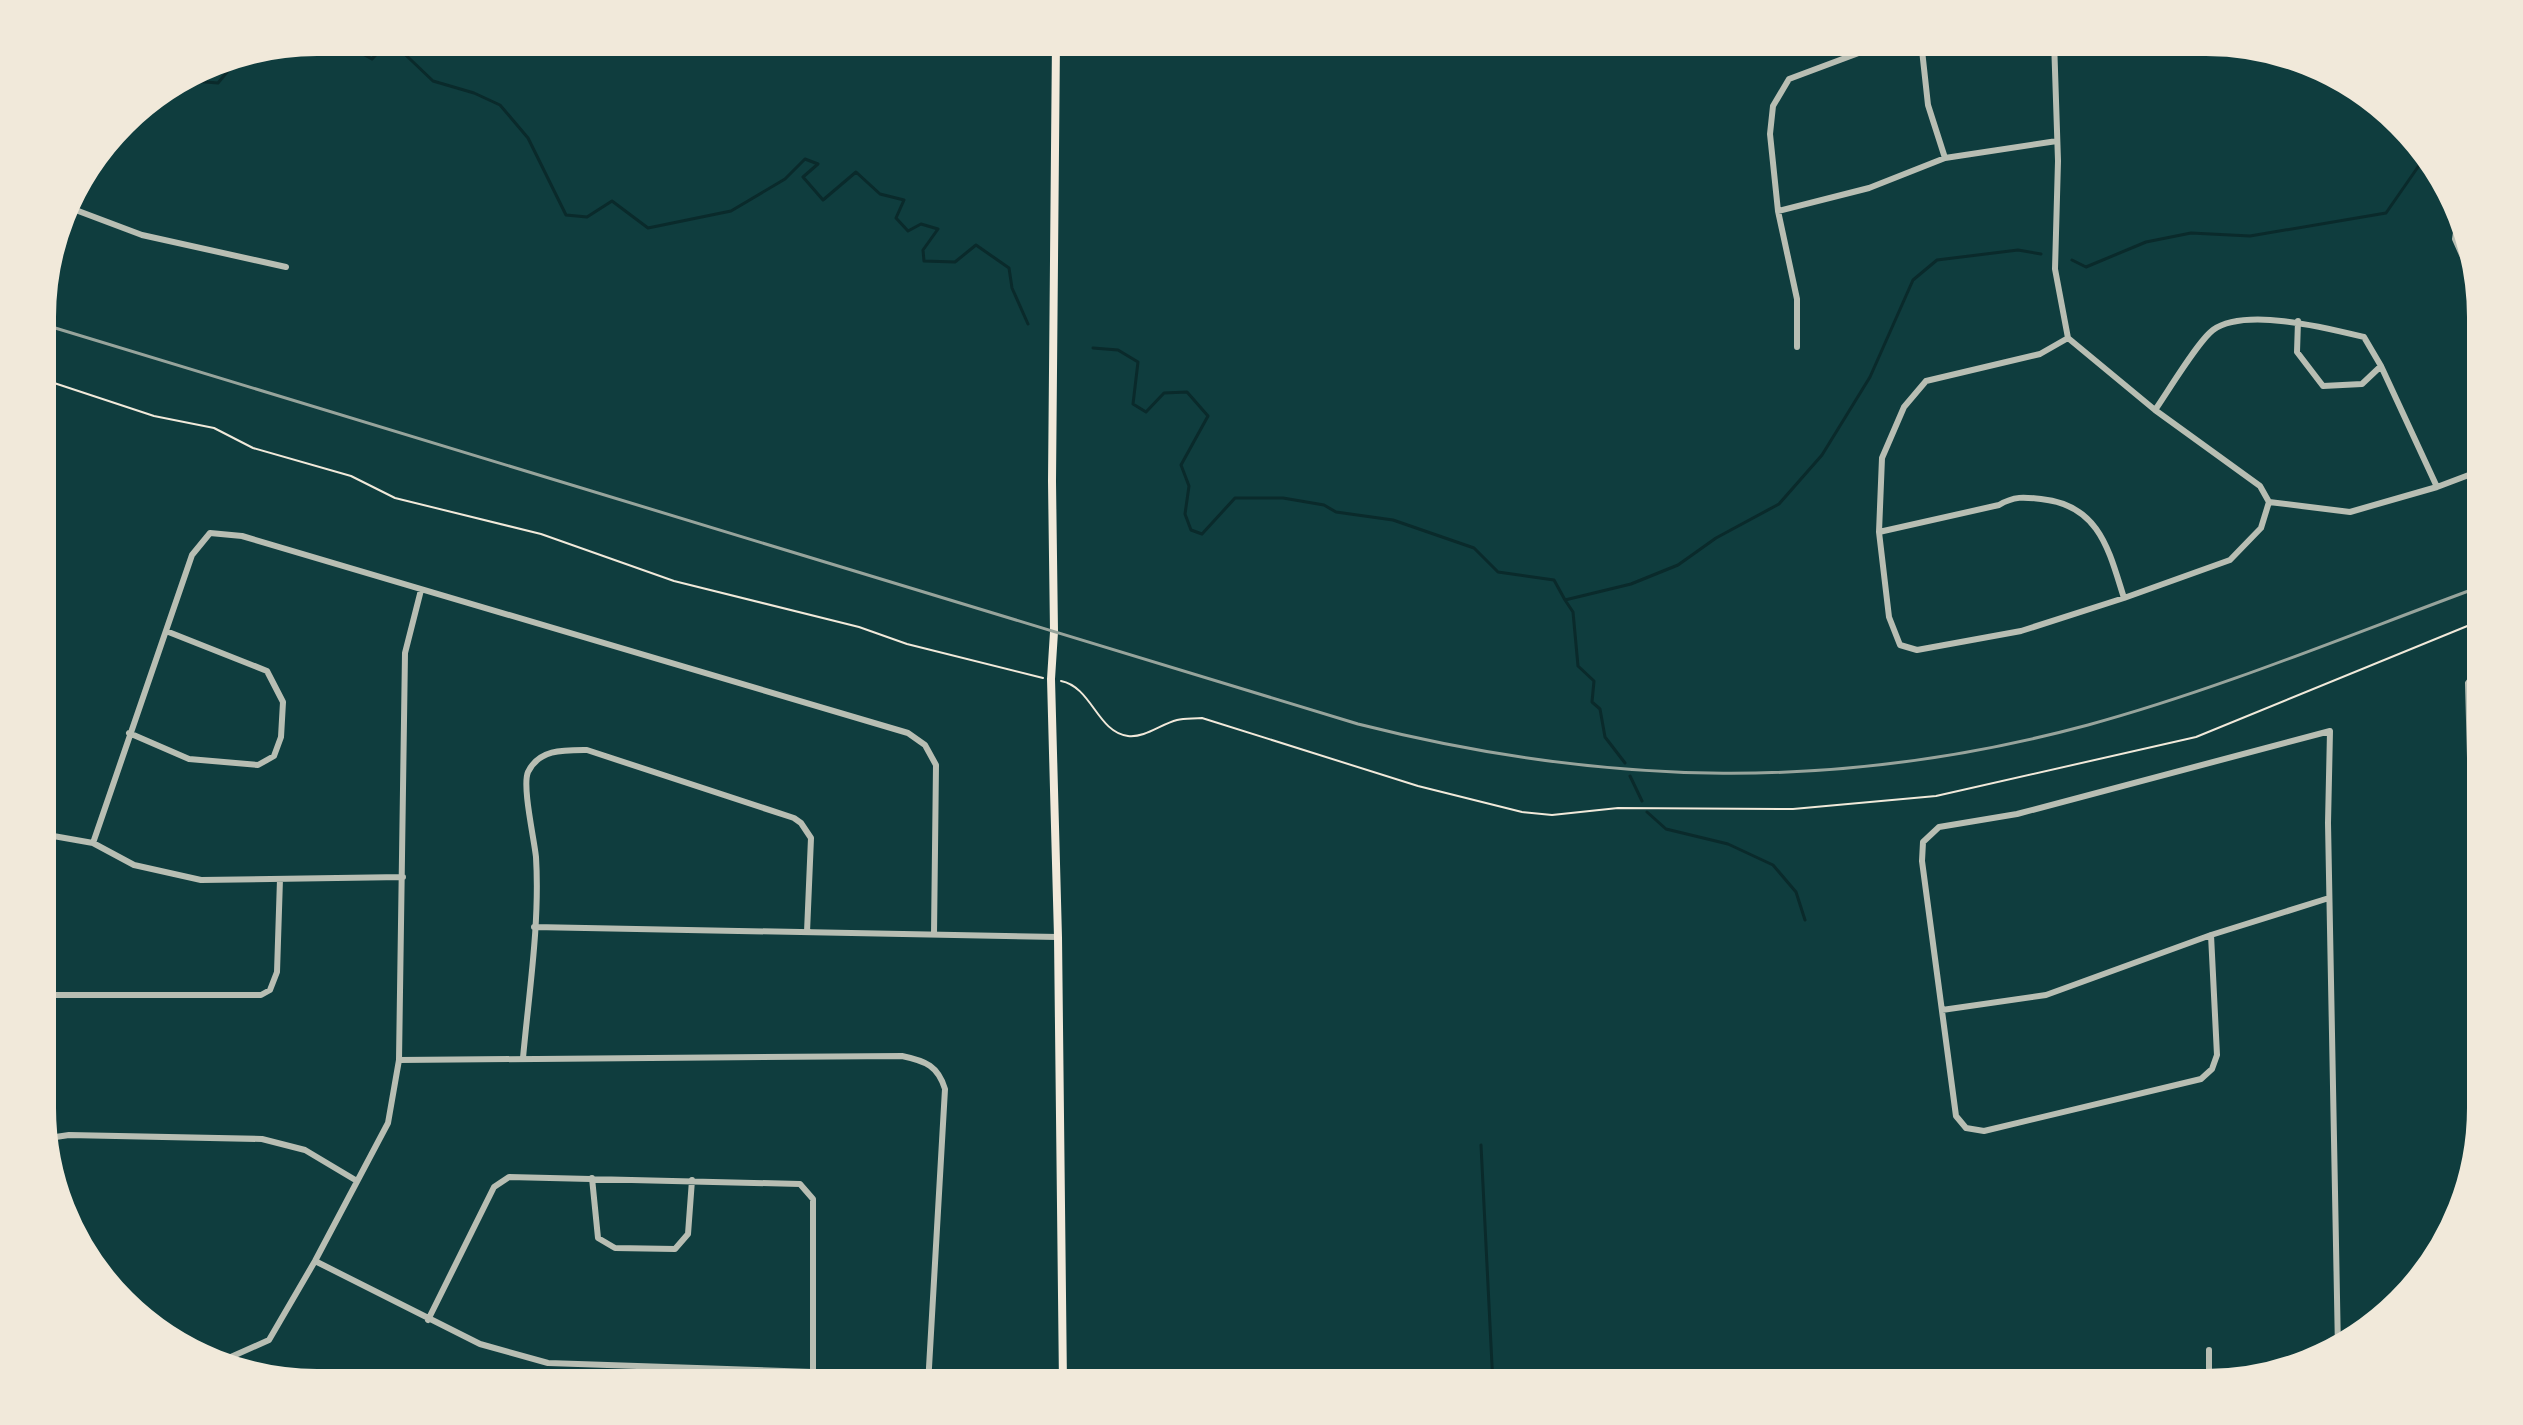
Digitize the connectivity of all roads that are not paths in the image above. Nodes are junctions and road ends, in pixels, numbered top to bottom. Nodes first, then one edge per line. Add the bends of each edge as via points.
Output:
1 (1056, 54) edge
2 (1856, 54) edge
3 (1922, 54) edge
4 (2054, 54) edge
5 (2057, 141) junction
6 (1945, 158) junction
7 (77, 211) edge
8 (1778, 211) junction
9 (286, 267) dead end
10 (2298, 321) junction
11 (2068, 338) junction
12 (1797, 347) dead end
13 (2381, 366) junction
14 (2155, 410) junction
15 (2468, 475) edge
16 (2437, 487) junction
17 (2269, 502) junction
18 (1879, 532) junction
19 (421, 590) junction
20 (2124, 598) junction
21 (166, 631) junction
22 (129, 733) junction
23 (54, 836) edge
24 (93, 843) junction
25 (403, 877) junction
26 (280, 879) junction
27 (2329, 898) junction
28 (534, 927) junction
29 (807, 932) junction
30 (934, 934) junction
31 (2211, 935) junction
32 (1058, 937) junction
33 (54, 995) edge
34 (1942, 1010) junction
35 (523, 1058) junction
36 (399, 1060) junction
37 (56, 1137) edge
38 (592, 1178) junction
39 (692, 1180) junction
40 (357, 1181) junction
41 (315, 1261) junction
42 (428, 1320) junction
43 (2338, 1336) edge
44 (2209, 1350) dead end
45 (232, 1356) edge
46 (649, 1368) joint
47 (2209, 1370) edge
48 (762, 1371) edge
49 (813, 1371) edge
50 (929, 1371) edge
51 (1063, 1371) edge

1 - 32 main road via 1051,679
2 - 8 street via 1789,79 1773,106 1770,134
3 - 6 street via 1928,105
4 - 5 street
5 - 6 street
5 - 11 street via 2055,269
6 - 8 street via 1869,188
7 - 9 street via 142,235
8 - 12 street via 1797,299
10 - 13 street via 2364,337
10 - 13 street via 2297,352 2323,386 2362,384
10 - 14 street via 2228,322 2210,332
11 - 14 street
11 - 18 street via 2040,354 1926,381 1904,407 1882,458
13 - 16 street
14 - 17 street via 2260,486
15 - 16 street
16 - 17 street via 2350,512
17 - 20 street via 2261,528 2230,560
18 - 20 street via 1999,505 2013,496 2056,500 2091,521 2107,544
18 - 20 street via 1889,617 1900,645 1917,650 2021,631
19 - 21 street via 242,536 210,533 192,555
19 - 25 street via 405,653
19 - 30 street via 917,738 936,765
21 - 22 street
21 - 22 street via 267,671 283,702 281,737 274,756 258,765 189,759
22 - 24 street
23 - 24 street
24 - 26 street via 134,865 201,880
25 - 26 street
25 - 36 street
26 - 33 street via 277,972 270,990 261,995
27 - 31 street
27 - 34 street via 2330,731 2017,814 1939,827 1923,842 1922,861
27 - 43 street
28 - 29 street
28 - 29 street via 536,858 525,781 534,762 560,750 587,750 801,823 812,848
28 - 35 street
29 - 30 street
30 - 32 street
31 - 34 street via 2046,995
31 - 34 street via 2217,1055 2201,1079 1984,1131 1966,1128 1956,1116
32 - 51 main road
35 - 36 street
35 - 50 street via 902,1056 934,1066 945,1089
36 - 40 street via 388,1123
37 - 40 street via 262,1139 305,1150
38 - 39 street
38 - 39 street via 598,1238 615,1248 665,1250 675,1249 688,1234
38 - 42 street via 509,1177 494,1187
39 - 49 street via 800,1184 813,1199
40 - 41 street
41 - 42 street
41 - 45 street via 269,1340
42 - 46 street via 480,1344 548,1363
44 - 47 street
46 - 48 street

